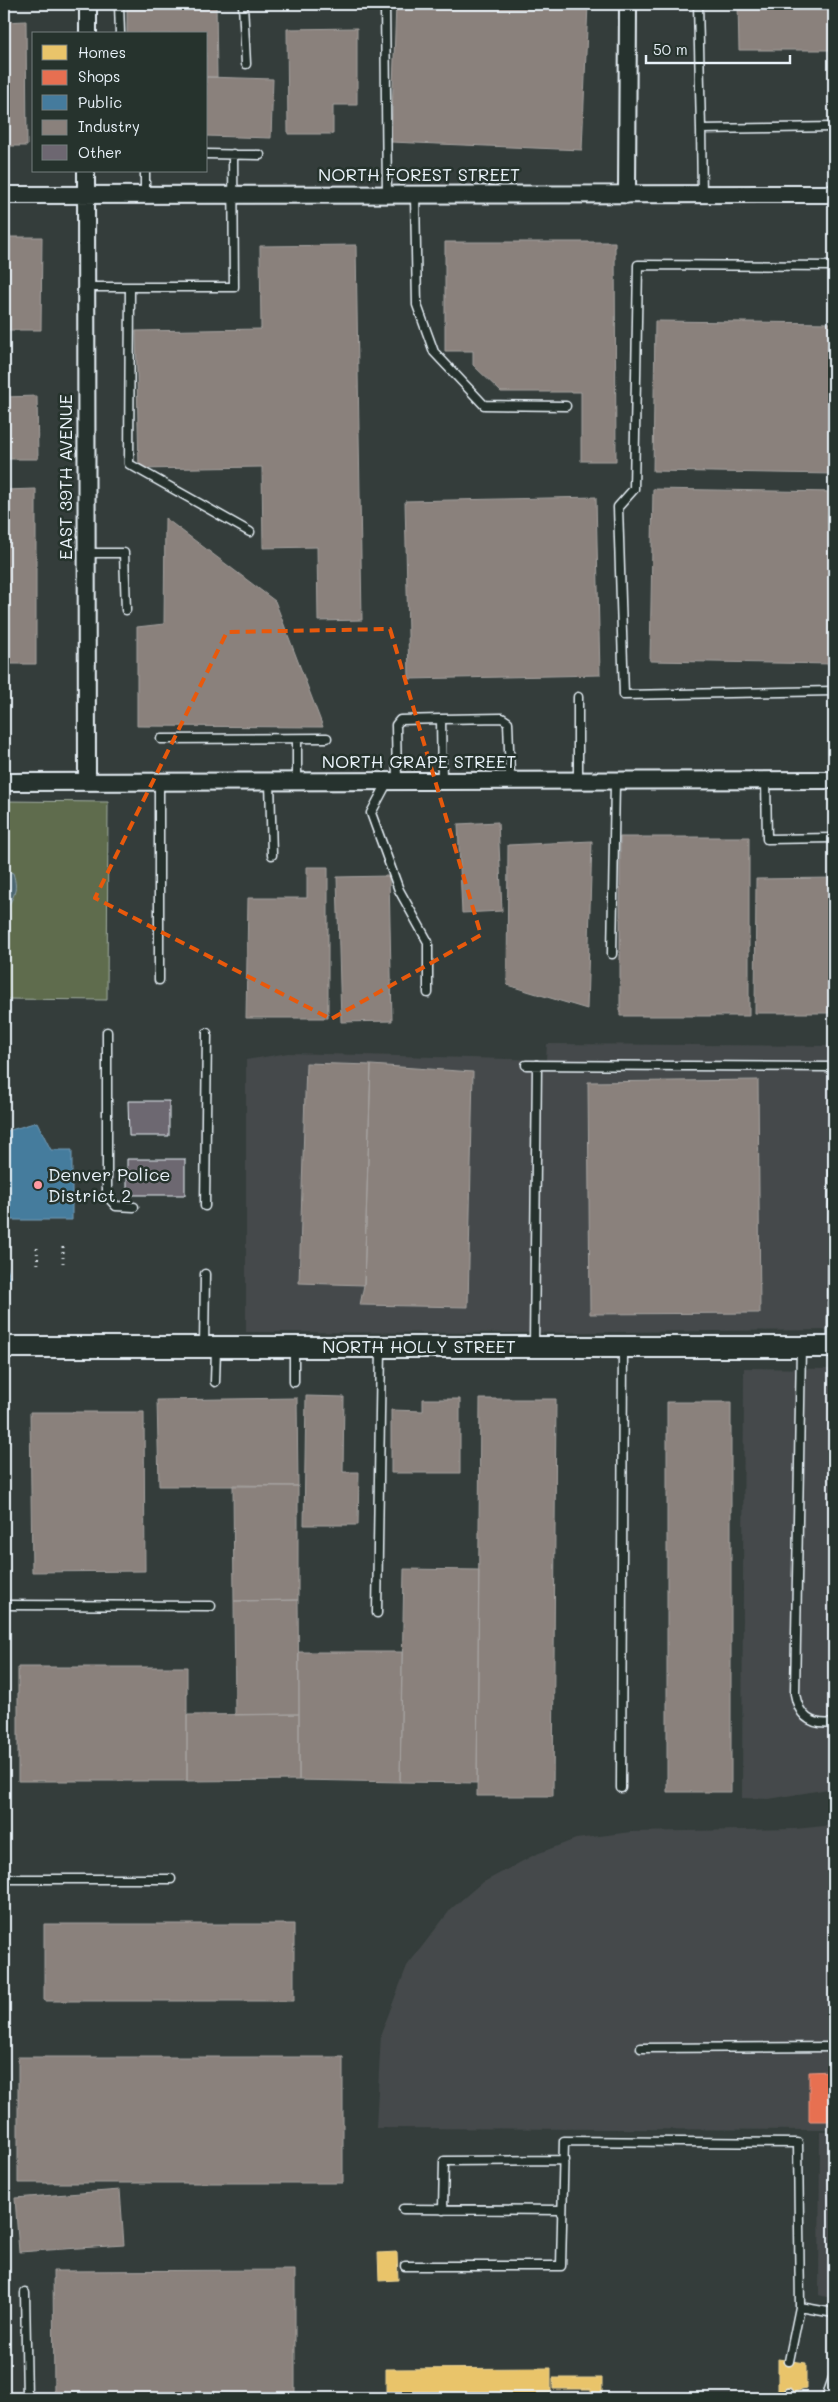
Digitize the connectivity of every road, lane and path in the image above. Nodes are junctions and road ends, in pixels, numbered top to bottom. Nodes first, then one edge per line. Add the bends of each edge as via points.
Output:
1 (88, 4) edge
2 (119, 4) edge
3 (243, 4) edge
4 (385, 4) edge
5 (628, 4) edge
6 (698, 4) edge
7 (88, 32) edge
8 (120, 32) edge
9 (246, 64) dead end
10 (834, 127) edge
11 (702, 129) junction
12 (208, 154) edge
13 (233, 154) junction
14 (260, 155) dead end
15 (86, 172) edge
16 (146, 172) edge
17 (627, 194) junction
18 (702, 194) junction
19 (834, 194) edge
20 (4, 195) edge
21 (86, 195) junction
22 (145, 195) junction
23 (234, 195) junction
24 (387, 195) junction
25 (415, 195) junction
26 (834, 266) edge
27 (86, 287) junction
28 (130, 287) junction
29 (566, 406) dead end
30 (250, 532) dead end
31 (86, 553) junction
32 (126, 610) dead end
33 (834, 691) edge
34 (578, 697) dead end
35 (441, 719) junction
36 (327, 738) dead end
37 (161, 739) dead end
38 (297, 740) junction
39 (510, 774) dead end
40 (834, 780) edge
41 (297, 781) junction
42 (766, 781) junction
43 (4, 782) edge
44 (87, 782) junction
45 (159, 782) junction
46 (270, 782) junction
47 (578, 782) junction
48 (616, 782) junction
49 (392, 783) junction
50 (442, 783) junction
51 (834, 838) edge
52 (272, 855) dead end
53 (612, 954) dead end
54 (159, 980) dead end
55 (428, 992) dead end
56 (107, 1032) dead end
57 (207, 1034) dead end
58 (526, 1064) dead end
59 (537, 1065) junction
60 (834, 1067) edge
61 (834, 1114) edge
62 (206, 1206) dead end
63 (134, 1207) dead end
64 (63, 1247) dead end
65 (37, 1248) dead end
66 (38, 1266) dead end
67 (63, 1266) dead end
68 (205, 1274) dead end
69 (4, 1347) edge
70 (210, 1347) junction
71 (294, 1347) junction
72 (381, 1347) junction
73 (534, 1347) junction
74 (622, 1347) junction
75 (801, 1347) junction
76 (833, 1347) edge
77 (215, 1382) dead end
78 (294, 1382) dead end
79 (4, 1605) edge
80 (211, 1606) dead end
81 (377, 1613) dead end
82 (834, 1723) edge
83 (621, 1788) dead end
84 (4, 1879) edge
85 (171, 1879) dead end
86 (834, 2047) edge
87 (641, 2048) dead end
88 (564, 2160) junction
89 (403, 2209) dead end
90 (443, 2210) junction
91 (562, 2210) junction
92 (405, 2266) dead end
93 (25, 2293) dead end
94 (800, 2307) junction
95 (834, 2314) edge
96 (789, 2361) dead end
97 (834, 2374) edge
98 (27, 2398) edge
99 (826, 2398) edge

1 - 7 street
2 - 8 lane
3 - 9 lane
4 - 24 lane
5 - 17 street
6 - 11 lane
10 - 11 lane
11 - 18 lane
12 - 13 lane
13 - 14 lane
13 - 23 lane
15 - 21 street, EAST 39TH AVENUE
16 - 22 lane
17 - 18 street, NORTH FOREST STREET
17 - 25 street, NORTH FOREST STREET
18 - 19 street, NORTH FOREST STREET
20 - 21 street, NORTH FOREST STREET
21 - 22 street, NORTH FOREST STREET
21 - 27 street, EAST 39TH AVENUE
22 - 23 street, NORTH FOREST STREET
23 - 24 street, NORTH FOREST STREET
23 - 28 lane via 234,287
24 - 25 street, NORTH FOREST STREET
25 - 29 lane via 417,306 434,352 484,405
26 - 33 lane via 638,265 634,489 618,507 624,695
27 - 28 lane
27 - 31 street, EAST 39TH AVENUE
28 - 30 lane via 129,464
31 - 32 lane via 124,553
31 - 44 street, EAST 39TH AVENUE
34 - 47 lane
35 - 39 lane via 502,718 508,722
35 - 49 lane via 400,720 396,725
35 - 50 lane
36 - 38 lane
37 - 38 lane
38 - 41 lane
40 - 42 street, NORTH GRAPE STREET
41 - 46 street, NORTH GRAPE STREET
41 - 49 street, NORTH GRAPE STREET
42 - 48 street, NORTH GRAPE STREET
42 - 51 lane via 767,839
43 - 44 street, NORTH GRAPE STREET
44 - 45 street, NORTH GRAPE STREET
45 - 46 street, NORTH GRAPE STREET
45 - 54 lane
46 - 52 lane
47 - 48 street, NORTH GRAPE STREET
47 - 50 street, NORTH GRAPE STREET
48 - 53 lane
49 - 50 street, NORTH GRAPE STREET
49 - 55 lane via 371,813 400,890 428,942
56 - 63 lane via 107,1196 116,1206
57 - 62 lane
58 - 59 lane
59 - 60 lane
59 - 73 lane
61 - 76 lane
64 - 67 path
65 - 66 path
68 - 70 lane
69 - 70 street, NORTH HOLLY STREET
70 - 71 street, NORTH HOLLY STREET
70 - 77 lane
71 - 72 street, NORTH HOLLY STREET
71 - 78 lane
72 - 73 street, NORTH HOLLY STREET
72 - 81 lane
73 - 74 street, NORTH HOLLY STREET
74 - 75 street, NORTH HOLLY STREET
74 - 83 lane
75 - 76 street, NORTH HOLLY STREET
75 - 82 lane via 795,1694 802,1715 809,1722
79 - 80 lane
84 - 85 lane
86 - 87 lane
88 - 90 lane via 444,2161
88 - 91 lane
88 - 94 lane via 564,2142 798,2143
89 - 90 lane
90 - 91 lane
91 - 92 lane via 561,2266
93 - 98 lane
94 - 95 lane
94 - 96 lane
97 - 99 lane

